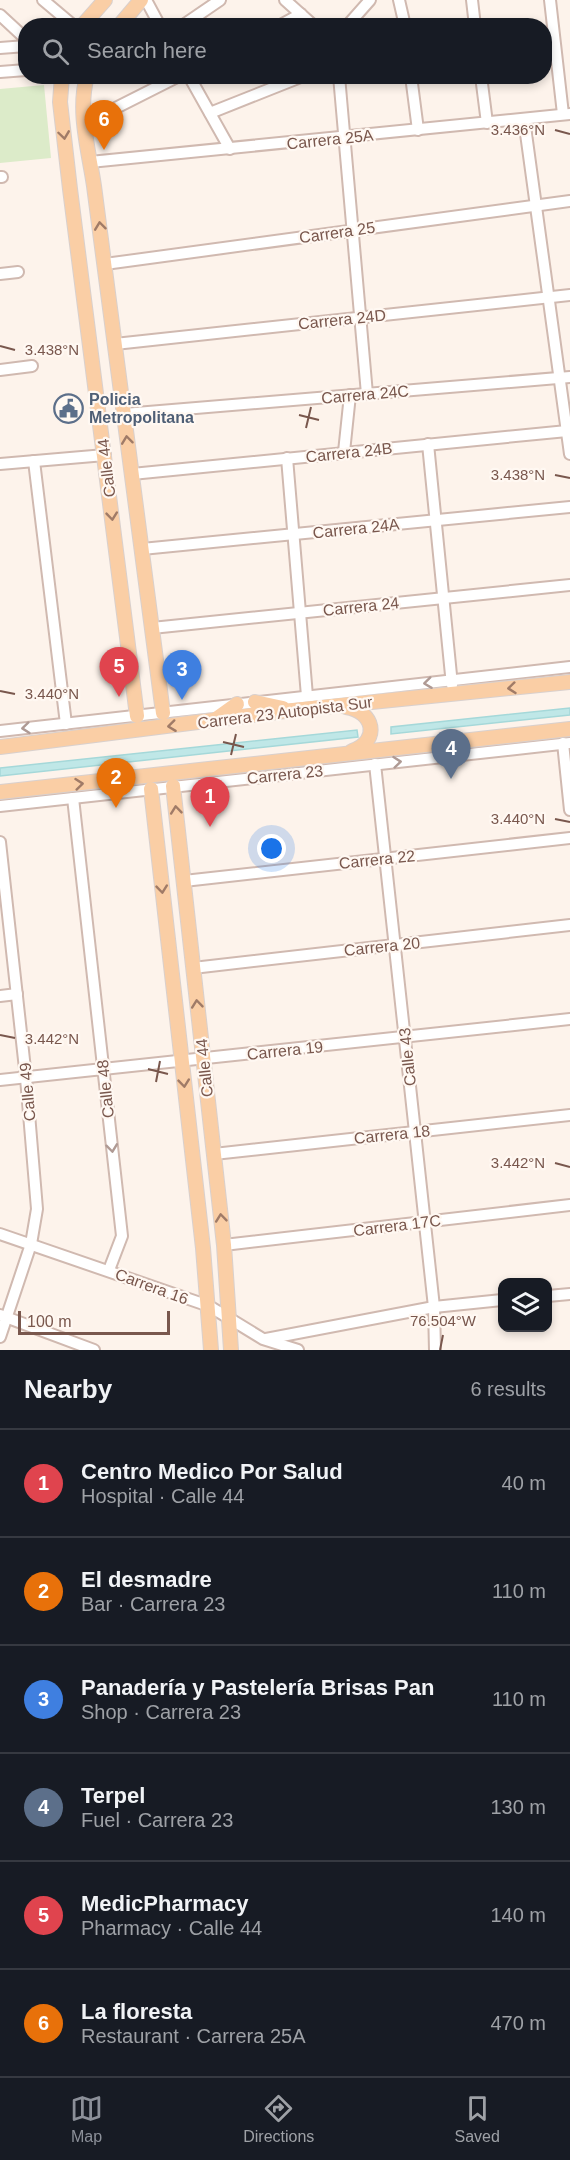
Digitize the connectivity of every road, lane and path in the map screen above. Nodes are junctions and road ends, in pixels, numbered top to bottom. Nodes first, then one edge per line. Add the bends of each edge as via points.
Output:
1 (43, 0) edge
2 (105, 0) edge
3 (141, 0) edge
4 (146, 0) edge
5 (220, 0) edge
6 (285, 0) edge
7 (370, 0) edge
8 (399, 0) edge
9 (472, 0) edge
10 (550, 0) edge
11 (302, 14) junction
12 (0, 15) edge
13 (64, 18) edge
14 (89, 18) edge
15 (126, 18) edge
16 (156, 18) edge
17 (194, 18) edge
18 (294, 18) edge
19 (306, 18) edge
20 (354, 18) edge
21 (403, 18) edge
22 (474, 18) edge
23 (18, 32) edge
24 (18, 47) edge
25 (0, 48) edge
26 (18, 70) edge
27 (0, 72) edge
28 (60, 84) edge
29 (86, 84) edge
30 (163, 84) edge
31 (194, 84) edge
32 (282, 84) edge
33 (340, 84) edge
34 (412, 84) edge
35 (483, 84) edge
36 (210, 112) junction
37 (567, 114) edge
38 (524, 119) junction
39 (487, 123) junction
40 (84, 124) junction
41 (418, 130) junction
42 (344, 137) junction
43 (230, 148) junction
44 (90, 162) junction
45 (94, 186) junction
46 (70, 189) junction
47 (570, 201) edge
48 (536, 205) junction
49 (351, 231) junction
50 (105, 264) junction
51 (18, 272) dead end
52 (0, 274) edge
53 (570, 295) edge
54 (548, 297) junction
55 (360, 317) junction
56 (115, 344) junction
57 (32, 366) dead end
58 (0, 370) edge
59 (565, 377) edge
60 (367, 394) junction
61 (350, 395) junction
62 (124, 414) junction
63 (567, 431) junction
64 (428, 444) junction
65 (344, 452) junction
66 (570, 454) edge
67 (105, 455) junction
68 (287, 458) junction
69 (34, 461) junction
70 (0, 464) edge
71 (132, 474) junction
72 (570, 507) edge
73 (436, 520) junction
74 (294, 534) junction
75 (142, 549) junction
76 (570, 585) edge
77 (443, 597) junction
78 (148, 602) junction
79 (122, 604) junction
80 (300, 612) junction
81 (152, 628) junction
82 (570, 667) edge
83 (452, 680) junction
84 (570, 682) edge
85 (453, 694) junction
86 (307, 696) junction
87 (255, 702) junction
88 (237, 704) junction
89 (337, 706) junction
90 (294, 710) junction
91 (163, 713) junction
92 (137, 716) junction
93 (215, 720) junction
94 (70, 723) junction
95 (570, 729) edge
96 (0, 731) edge
97 (75, 738) junction
98 (566, 743) edge
99 (0, 747) edge
100 (460, 748) junction
101 (342, 755) junction
102 (375, 764) junction
103 (231, 774) junction
104 (173, 786) junction
105 (103, 788) junction
106 (151, 789) junction
107 (0, 792) edge
108 (73, 798) junction
109 (0, 806) edge
110 (570, 810) edge
111 (570, 838) edge
112 (0, 842) edge
113 (386, 858) junction
114 (184, 881) junction
115 (3, 904) edge
116 (570, 925) edge
117 (395, 945) junction
118 (193, 968) junction
119 (17, 994) junction
120 (0, 996) edge
121 (570, 1019) edge
122 (405, 1037) junction
123 (203, 1059) junction
124 (182, 1061) junction
125 (103, 1069) junction
126 (26, 1077) junction
127 (0, 1080) edge
128 (570, 1115) edge
129 (415, 1132) junction
130 (214, 1154) junction
131 (570, 1204) edge
132 (424, 1222) junction
133 (0, 1234) edge
134 (31, 1244) junction
135 (224, 1245) junction
136 (109, 1270) junction
137 (570, 1294) edge
138 (552, 1296) edge
139 (498, 1300) edge
140 (209, 1306) junction
141 (434, 1307) junction
142 (3, 1316) edge
143 (230, 1319) junction
144 (0, 1337) edge
145 (263, 1339) junction
146 (94, 1350) edge
147 (211, 1350) edge
148 (231, 1350) edge
149 (298, 1350) edge
150 (435, 1350) edge

1 - 13 street
2 - 14 main road
3 - 15 main road
4 - 16 street
5 - 17 street
6 - 11 street
7 - 20 street
8 - 21 street
9 - 22 street
10 - 37 street
11 - 18 street
11 - 19 street
12 - 23 street
24 - 25 street
26 - 27 street
28 -> 46 main road, Calle 44
29 - 40 main road, Calle 44
30 - 40 street
31 - 36 street
32 - 36 street
33 - 42 street
34 - 41 street
35 - 39 street
36 - 43 street
37 - 38 street, Carrera 25A
38 - 39 street, Carrera 25A
38 - 48 street
39 - 41 street, Carrera 25A
40 - 44 main road, Calle 44
41 - 42 street, Carrera 25A
42 - 43 street, Carrera 25A
42 - 49 street
43 - 44 street, Carrera 25A
44 - 45 main road, Calle 44
45 - 46 main road
50 -> 45 main road, Calle 44
46 - 67 main road, Calle 44
47 - 48 street, Carrera 25
48 - 49 street, Carrera 25
48 - 54 street
49 - 50 street, Carrera 25
49 - 55 street
50 - 56 main road, Calle 44
51 - 52 street
53 - 54 street, Carrera 24D
54 - 55 street, Carrera 24D
54 - 59 street
55 - 56 street, Carrera 24D
55 - 60 street
56 - 62 main road, Calle 44
57 - 58 street
59 - 60 street, Carrera 24C
59 - 63 street
60 - 61 street, Carrera 24C
61 - 62 street, Carrera 24C
61 - 65 street
71 -> 62 main road, Calle 44
63 - 64 street, Carrera 24B
63 - 66 street
64 - 65 street, Carrera 24B
64 - 73 street
65 - 68 street, Carrera 24B
67 - 69 street
67 -> 79 main road, Calle 44
68 - 71 street, Carrera 24B
68 - 74 street
69 - 70 street
69 - 94 street
71 - 75 main road, Calle 44
72 - 73 street, Carrera 24A
73 - 74 street, Carrera 24A
73 - 77 street
74 - 75 street, Carrera 24A
74 - 80 street
75 - 78 main road, Calle 44
76 - 77 street, Carrera 24
77 - 80 street, Carrera 24
77 - 83 street
78 - 79 main road
78 - 81 main road, Calle 44
79 - 92 main road, Calle 44
80 - 81 street, Carrera 24
80 - 86 street
81 - 91 main road, Calle 44
82 - 83 street
83 - 85 street
83 -> 86 street
84 -> 85 main road, Carrera 23 Autopista Sur
85 - 89 main road, Carrera 23 Autopista Sur
86 - 87 street
87 - 88 street
87 - 90 main road
88 - 91 street
88 - 93 main road
89 - 90 main road, Carrera 23 Autopista Sur
89 - 101 main road via 358,710 371,728 366,743
90 - 93 main road, Carrera 23 Autopista Sur
91 - 92 street
92 - 94 street
93 -> 97 main road, Carrera 23 Autopista Sur
94 -> 96 street
94 - 97 main road
95 - 100 main road
97 - 99 main road, Carrera 23 Autopista Sur
98 - 100 street, Carrera 23
98 - 110 street
100 - 101 main road
102 -> 100 street, Carrera 23
101 - 103 main road
102 - 103 street, Carrera 23
102 - 113 street, Calle 43
103 - 104 street, Carrera 23
103 - 105 main road
104 - 106 street, Carrera 23
114 -> 104 main road, Calle 44
105 - 106 street, Carrera 23
107 -> 105 main road
105 - 108 street, Carrera 23
106 -> 124 main road, Calle 44
108 - 109 street, Carrera 23
108 - 125 street, Calle 48
111 - 113 street, Carrera 22
112 - 115 street, Calle 49
113 - 114 street, Carrera 22
113 - 117 street, Calle 43
114 - 118 main road, Calle 44
115 - 119 street, Calle 49
116 - 117 street, Carrera 20
117 - 118 street, Carrera 20
117 - 122 street, Calle 43
123 -> 118 main road, Calle 44
119 - 120 street
119 - 126 street, Calle 49
121 - 122 street, Carrera 19
122 - 123 street, Carrera 19
122 - 129 street, Calle 43
123 - 124 street, Carrera 19
123 - 130 main road, Calle 44
124 - 125 street, Carrera 19
124 -> 140 main road, Calle 44
125 - 126 street, Carrera 19
125 -> 136 street, Calle 48 via 122,1236
126 - 127 street, Carrera 19
126 - 134 street, Calle 49 via 37,1209
128 - 129 street, Carrera 18
129 - 130 street, Carrera 18
129 - 132 street, Calle 43
135 -> 130 main road, Calle 44
131 - 132 street, Carrera 17C
132 - 135 street, Carrera 17C
132 - 141 street, Calle 43
133 - 134 street, Carrera 16
134 - 136 street, Carrera 16
134 - 142 street, Calle 49
135 - 143 main road, Calle 44
136 - 140 street, Carrera 16
137 - 138 street
139 - 141 street
140 - 143 street, Carrera 16
140 - 147 main road, Calle 44
141 - 145 street
141 - 150 street, Calle 43
142 - 144 street, Calle 49
142 - 146 street
143 - 145 street, Carrera 16
143 - 148 main road, Calle 44
145 - 149 street, Carrera 16

